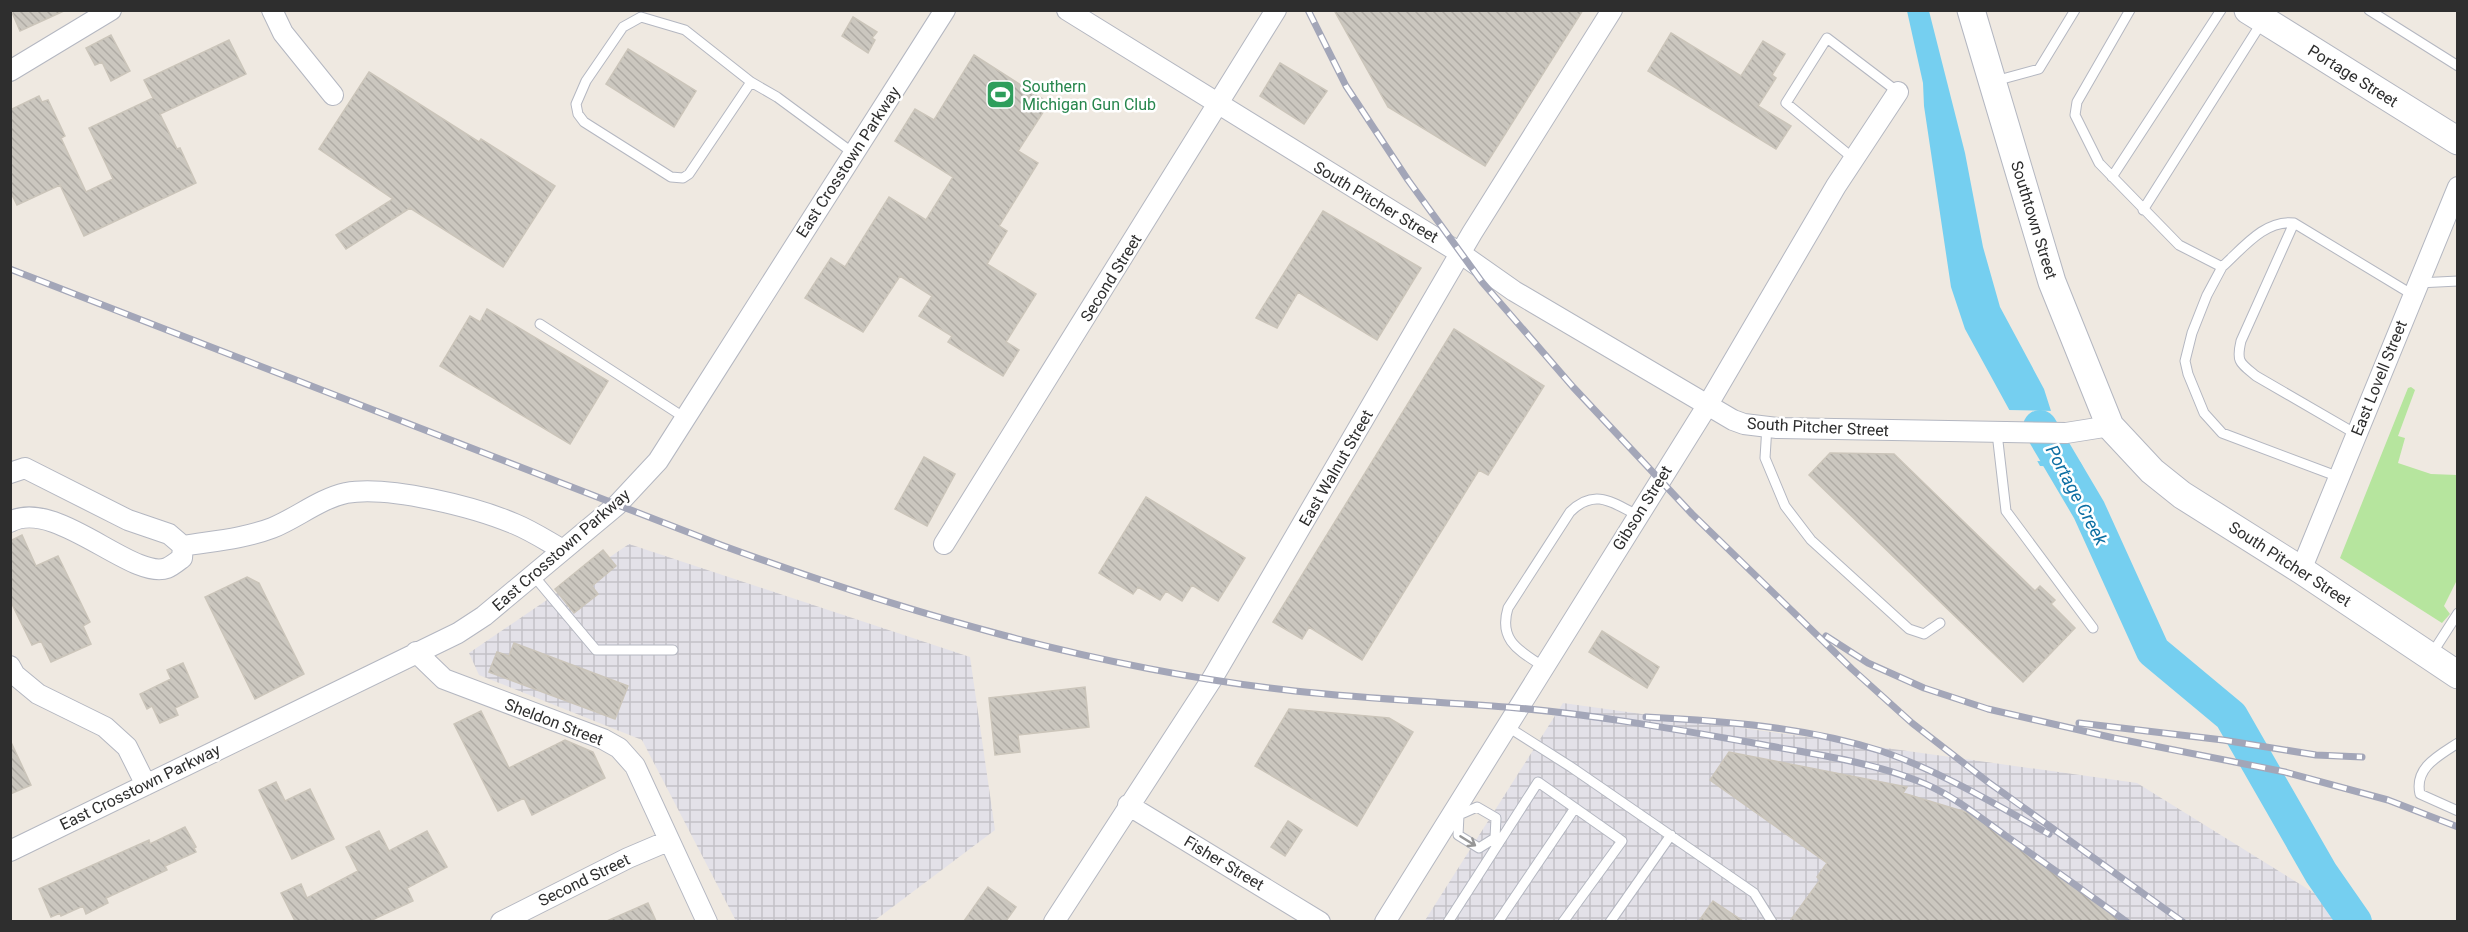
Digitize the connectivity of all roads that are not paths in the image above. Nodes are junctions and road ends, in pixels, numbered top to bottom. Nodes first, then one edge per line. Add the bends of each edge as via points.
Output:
1 (111, 10) edge
2 (272, 10) edge
3 (945, 10) edge
4 (1067, 10) edge
5 (1276, 10) edge
6 (1612, 10) edge
7 (1971, 10) edge
8 (2075, 10) edge
9 (2130, 10) edge
10 (2221, 10) edge
11 (2368, 10) edge
12 (2256, 15) edge
13 (2457, 66) edge
14 (10, 71) edge
15 (751, 82) junction
16 (1992, 82) junction
17 (1898, 92) joint
18 (333, 95) dead end
19 (1218, 104) junction
20 (2457, 141) edge
21 (853, 153) junction
22 (1854, 159) junction
23 (2112, 177) junction
24 (2457, 187) edge
25 (2143, 210) junction
26 (2294, 223) junction
27 (1460, 253) junction
28 (2222, 267) junction
29 (2457, 281) edge
30 (2416, 289) junction
31 (540, 324) dead end
32 (1707, 406) junction
33 (685, 418) junction
34 (1767, 426) junction
35 (2110, 426) junction
36 (1997, 433) junction
37 (2356, 434) junction
38 (10, 472) edge
39 (2339, 477) junction
40 (1637, 515) junction
41 (10, 522) edge
42 (944, 544) dead end
43 (183, 546) junction
44 (563, 550) junction
45 (2301, 570) junction
46 (533, 575) junction
47 (2457, 614) edge
48 (1940, 623) dead end
49 (2093, 628) dead end
50 (673, 651) dead end
51 (416, 652) junction
52 (2430, 657) junction
53 (10, 666) edge
54 (1544, 667) junction
55 (2457, 675) edge
56 (1508, 727) junction
57 (2457, 743) edge
58 (146, 785) junction
59 (1128, 805) junction
60 (1575, 808) junction
61 (2457, 811) edge
62 (1457, 813) junction
63 (1671, 835) junction
64 (1497, 840) junction
65 (668, 841) junction
66 (10, 851) edge
67 (501, 921) edge
68 (707, 921) edge
69 (1054, 921) edge
70 (1320, 921) edge
71 (1385, 921) edge
72 (1448, 921) edge
73 (1498, 921) edge
74 (1563, 921) edge
75 (1610, 921) edge
76 (1772, 921) edge

1 - 14 street
2 - 18 street via 282,33
3 - 21 street, East Crosstown Parkway
4 - 19 street, South Pitcher Street
5 - 19 street, Second Street
6 - 27 street, East Walnut Street
7 - 16 main road, Southtown Street
8 - 16 lane via 2039,69
9 - 23 lane via 2077,102 2075,115 2099,163
10 - 23 lane
11 - 13 lane
12 - 20 main road, Portage Street
12 - 25 lane
15 - 15 lane via 699,162 682,178 671,177 584,122 576,104 585,81 623,27 641,18 685,30
15 - 21 lane
16 - 35 main road, Southtown Street via 2052,282
17 - 22 street, Gibson Street
17 - 22 lane via 1827,38 1786,103
19 - 27 street, South Pitcher Street
19 - 42 street, Second Street
21 - 33 street, East Crosstown Parkway
22 - 32 street, Gibson Street
23 - 25 lane
24 - 30 street, East Lovell Street
25 - 28 lane via 2179,245
26 - 28 lane via 2282,221 2269,227
26 - 30 lane
26 - 37 lane via 2237,356 2256,376
27 - 32 street, South Pitcher Street via 1514,291
27 - 59 street, East Walnut Street via 1213,678
28 - 39 lane via 2203,304 2185,361 2204,413 2222,433
29 - 30 lane
30 - 37 street, East Lovell Street
31 - 33 lane
32 - 34 street, South Pitcher Street via 1744,424
32 - 40 street, Gibson Street
33 - 44 street, East Crosstown Parkway via 642,480
34 - 36 street, South Pitcher Street
34 - 48 lane via 1765,458 1770,474 1785,506 1811,540 1909,629 1924,634
35 - 36 street, South Pitcher Street via 2067,433
35 - 45 main road, South Pitcher Street via 2152,471 2182,495
36 - 49 lane via 2006,511
37 - 39 street, East Lovell Street
38 - 43 street via 25,468 128,520 169,534
39 - 45 street, East Lovell Street
40 - 54 street, Gibson Street
40 - 54 lane via 1610,501 1594,498 1579,503 1508,608 1504,620 1506,633 1517,649
41 - 43 street via 21,516 40,518 90,537 145,569 166,569 182,558
43 - 44 street via 245,537 346,494 381,490 468,508 516,524
44 - 46 street, East Crosstown Parkway
45 - 52 main road, South Pitcher Street
46 - 50 lane via 596,650
46 - 51 street, East Crosstown Parkway via 484,616
47 - 52 lane
51 - 58 street, East Crosstown Parkway
51 - 65 street, Sheldon Street via 444,679 619,748 635,766
52 - 55 main road, South Pitcher Street
53 - 58 street via 38,694 105,727 127,747
54 - 56 street, Gibson Street
56 - 62 street, Gibson Street
56 - 63 lane
57 - 61 lane via 2423,768 2418,784 2420,794
58 - 66 street, East Crosstown Parkway
59 - 69 street, East Walnut Street
59 - 70 street, Fisher Street
60 - 64 lane via 1538,782
60 - 73 lane
60 - 74 lane via 1622,841
62 - 64 lane via 1477,807 1496,818
62 -> 64 lane via 1458,835 1479,848
62 - 71 street, Gibson Street
63 - 75 lane
63 - 76 lane via 1754,893
64 - 72 lane
65 - 67 street, Second Street
65 - 68 street, Sheldon Street

